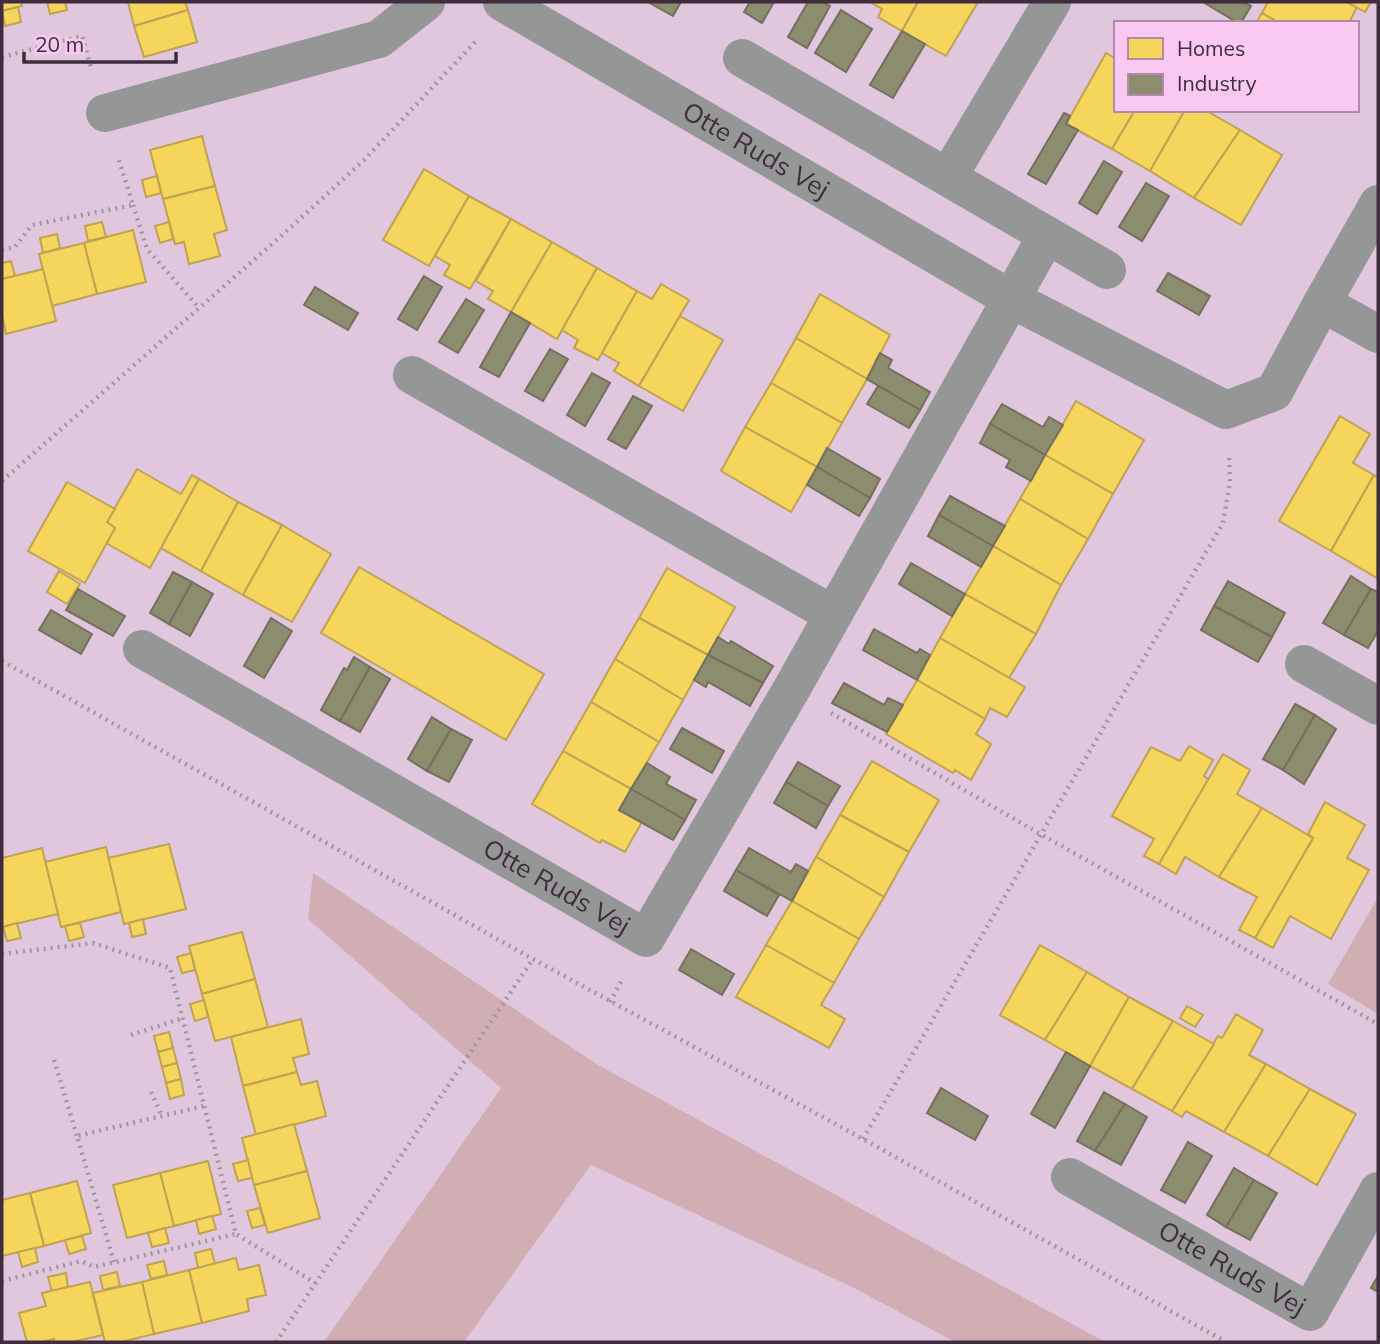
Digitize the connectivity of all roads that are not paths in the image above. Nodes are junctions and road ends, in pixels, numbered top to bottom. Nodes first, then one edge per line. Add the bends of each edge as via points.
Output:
1 (426, 2) edge
2 (1052, 2) edge
3 (506, 4) edge
4 (742, 58) dead end
5 (105, 113) dead end
6 (947, 177) junction
7 (1378, 204) edge
8 (1047, 235) junction
9 (1107, 270) dead end
10 (1011, 299) junction
11 (1322, 303) junction
12 (1378, 334) edge
13 (412, 375) dead end
14 (832, 614) junction
15 (142, 649) dead end
16 (1304, 664) dead end
17 (1378, 706) edge
18 (1069, 1177) dead end
19 (1378, 1191) edge

1 - 5 street via 379,39
2 - 6 street
3 - 10 street, Otte Ruds Vej
4 - 6 street
6 - 8 street
7 - 11 street
8 - 9 street
8 - 10 street, Otte Ruds Vej
10 - 11 street, Otte Ruds Vej via 1226,410 1274,392
10 - 14 street, Otte Ruds Vej
11 - 12 street
13 - 14 street
14 - 15 street, Otte Ruds Vej via 646,938
16 - 17 street
18 - 19 street, Otte Ruds Vej via 1310,1312

